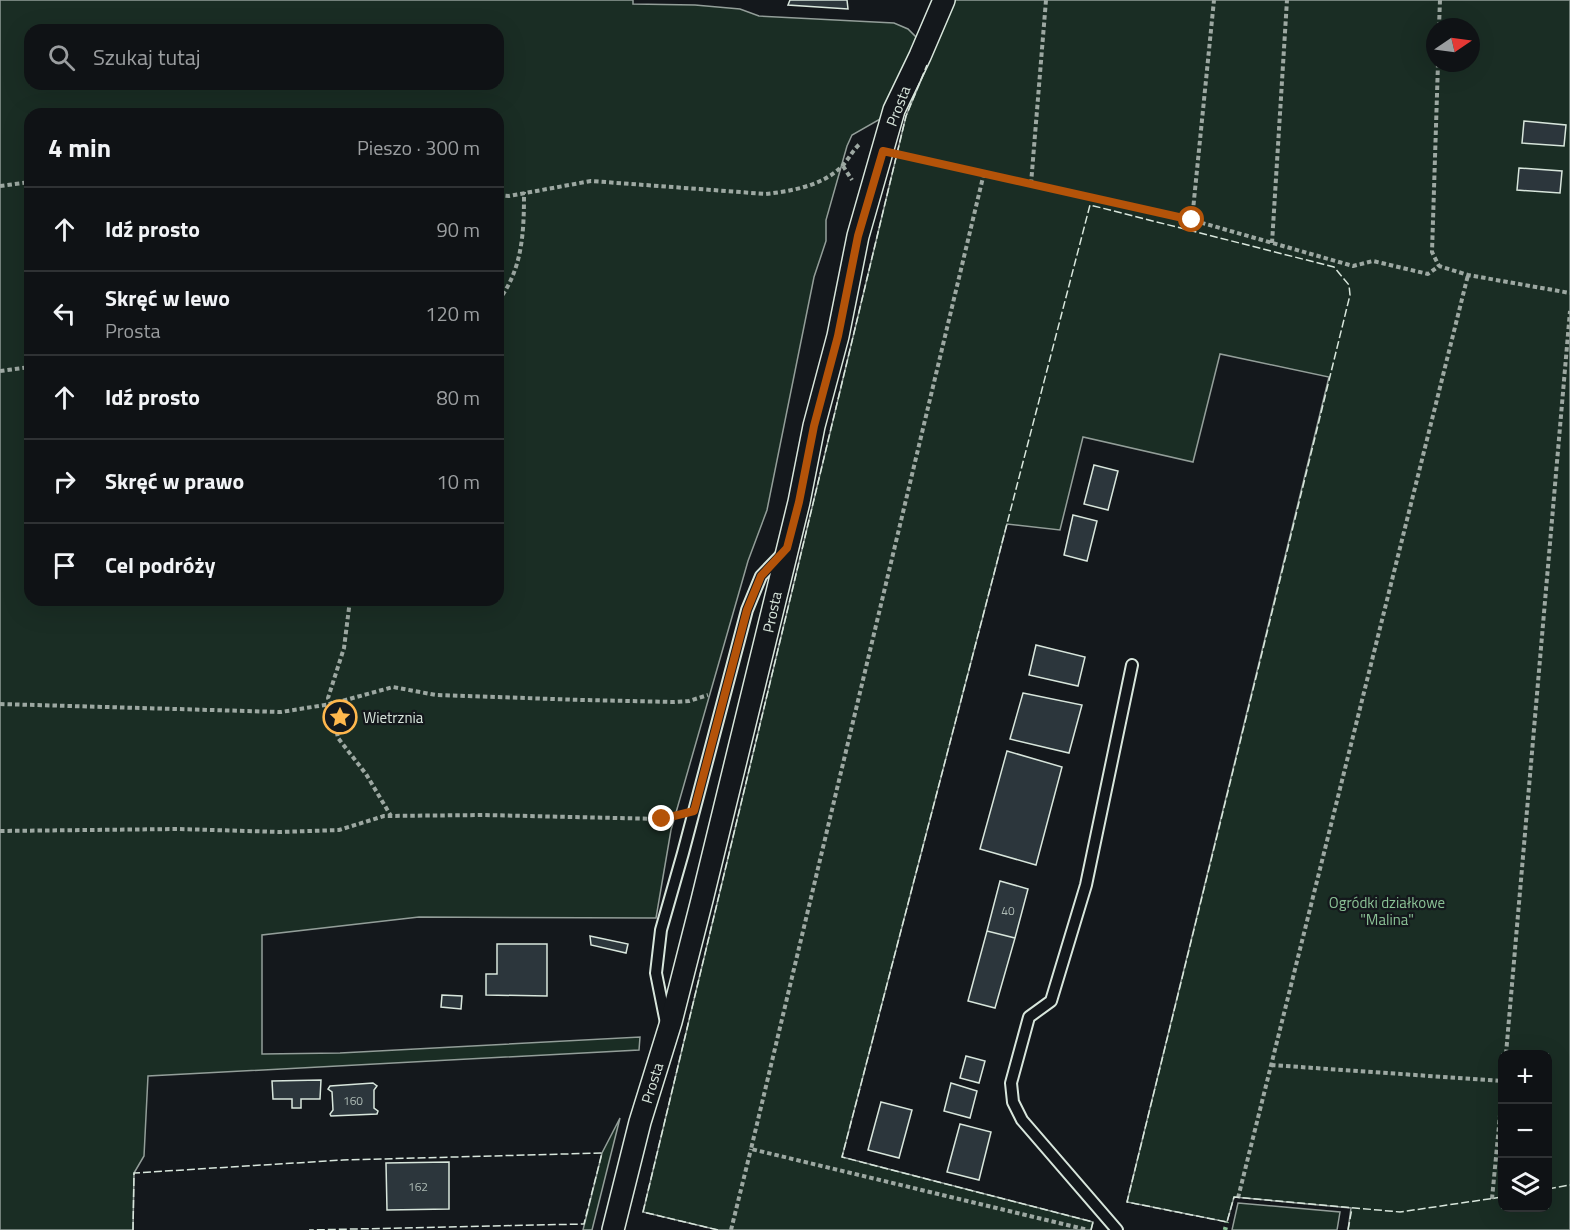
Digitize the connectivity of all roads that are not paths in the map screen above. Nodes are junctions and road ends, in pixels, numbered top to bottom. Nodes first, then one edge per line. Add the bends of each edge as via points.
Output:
1 (944, 0) edge
2 (787, 548) junction
3 (1132, 665) dead end
4 (668, 1031) junction
5 (613, 1230) edge
6 (1117, 1230) edge

1 - 2 street, Prosta via 894,110 858,236
2 - 4 street, Prosta
2 - 4 lane via 761,576 747,610 659,941 656,973
3 - 6 lane via 1086,885 1051,1001 1029,1017 1011,1083 1013,1102 1022,1120
4 - 5 street, Prosta

